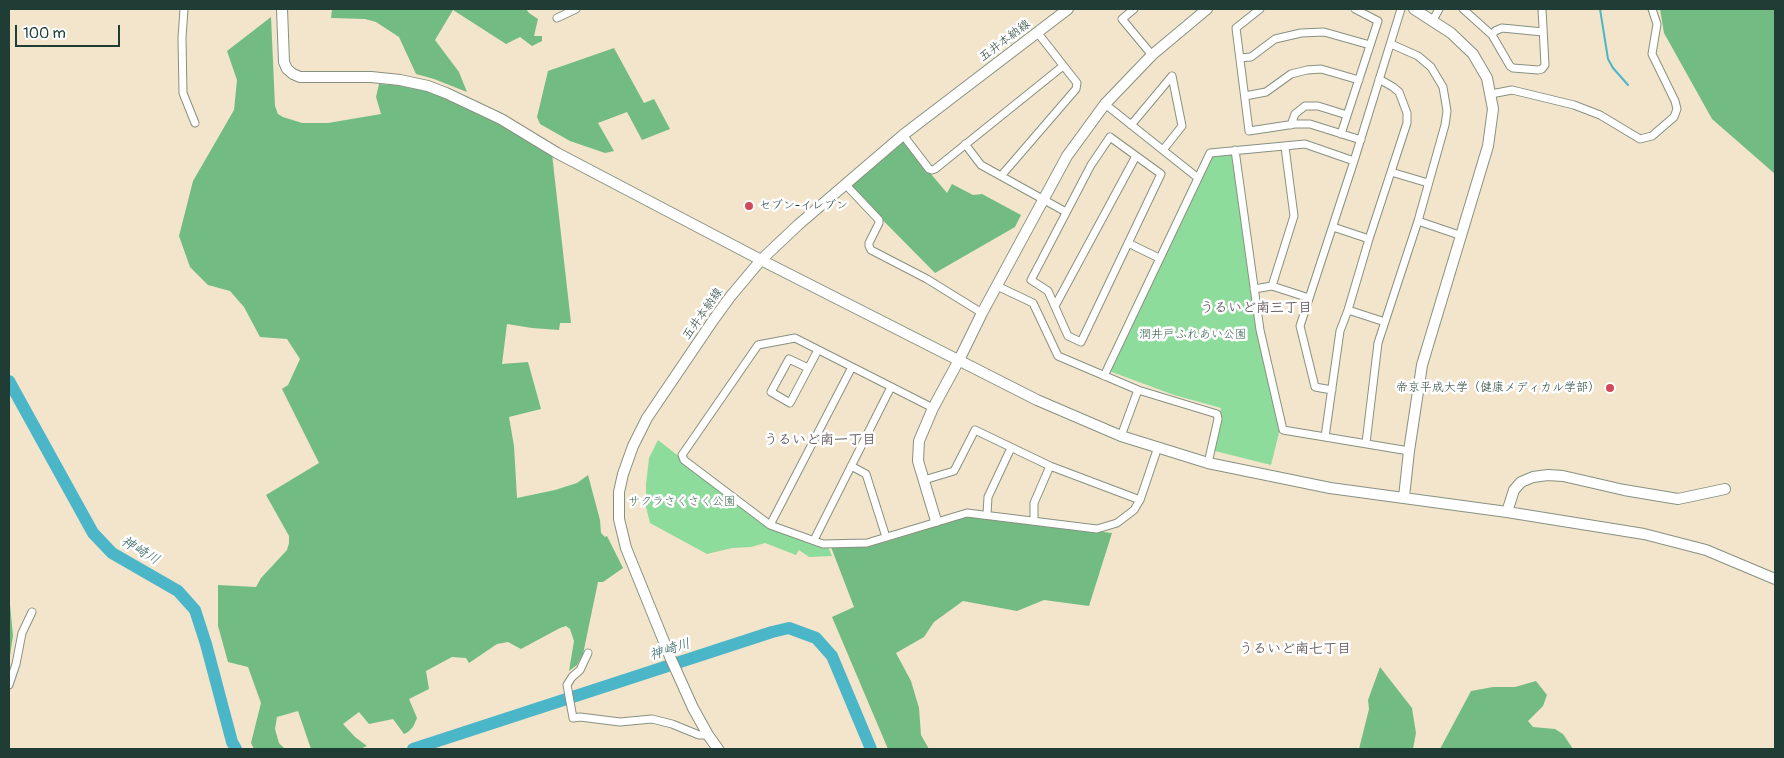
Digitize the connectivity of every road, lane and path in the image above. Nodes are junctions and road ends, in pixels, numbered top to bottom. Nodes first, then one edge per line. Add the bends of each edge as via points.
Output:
1 (184, 9) edge
2 (282, 9) edge
3 (576, 9) edge
4 (1068, 9) edge
5 (1134, 9) edge
6 (1207, 9) edge
7 (1260, 9) edge
8 (1355, 9) edge
9 (1401, 9) edge
10 (1414, 9) edge
11 (1439, 9) edge
12 (1463, 9) edge
13 (1542, 9) edge
14 (1652, 9) edge
15 (1195, 13) edge
16 (557, 18) dead end
17 (1433, 20) junction
18 (1037, 32) junction
19 (1543, 32) junction
20 (1492, 35) junction
21 (1391, 44) junction
22 (1370, 45) junction
23 (1152, 55) junction
24 (1240, 58) junction
25 (1063, 66) junction
26 (1379, 78) junction
27 (1359, 80) junction
28 (1491, 94) junction
29 (1245, 96) junction
30 (1104, 104) junction
31 (1347, 114) junction
32 (195, 123) dead end
33 (1131, 125) junction
34 (1292, 125) junction
35 (1341, 134) junction
36 (903, 135) junction
37 (1361, 140) junction
38 (965, 144) junction
39 (1285, 146) junction
40 (1163, 150) junction
41 (1235, 150) junction
42 (1136, 156) junction
43 (1354, 161) junction
44 (1391, 172) junction
45 (1001, 176) junction
46 (1198, 178) junction
47 (1428, 183) junction
48 (845, 184) junction
49 (1043, 199) junction
50 (1066, 212) junction
51 (1418, 221) junction
52 (1333, 227) junction
53 (1462, 236) junction
54 (1369, 238) junction
55 (1128, 242) junction
56 (1159, 258) junction
57 (761, 260) junction
58 (997, 286) junction
59 (1272, 286) junction
60 (1254, 289) junction
61 (1309, 298) junction
62 (1055, 306) junction
63 (1348, 310) junction
64 (982, 313) junction
65 (1385, 322) junction
66 (818, 350) junction
67 (959, 360) junction
68 (808, 368) junction
69 (852, 368) junction
70 (1104, 376) junction
71 (891, 387) junction
72 (1138, 390) junction
73 (1332, 390) junction
74 (933, 408) junction
75 (1121, 436) junction
76 (1325, 437) junction
77 (1366, 443) junction
78 (1158, 447) junction
79 (1011, 448) junction
80 (1408, 451) junction
81 (1208, 463) junction
82 (851, 466) junction
83 (1050, 466) junction
84 (924, 480) junction
85 (1724, 489) dead end
86 (1404, 498) junction
87 (1140, 500) junction
88 (1507, 512) junction
89 (987, 514) junction
90 (1034, 520) junction
91 (936, 521) junction
92 (770, 525) junction
93 (886, 537) junction
94 (814, 540) junction
95 (1775, 579) edge
96 (32, 612) dead end
97 (588, 653) dead end
98 (9, 685) edge
99 (708, 735) junction
100 (718, 749) edge

1 - 32 street via 183,94
2 - 57 street via 284,62 293,74 300,77 400,80 446,93
3 - 16 street
4 - 18 street, 五井本納線
5 - 23 street via 1122,19
6 - 15 street
7 - 24 street via 1236,28
8 - 22 street via 1378,21
9 - 21 street
10 - 17 street
11 - 17 street
12 - 20 street
13 - 19 street
14 - 28 street via 1657,24 1652,54 1677,109 1674,117 1652,136 1640,138 1600,115 1574,105 1512,90
15 - 23 street
17 - 28 street via 1473,54 1487,78
18 - 25 street
18 - 36 street, 五井本納線
19 - 20 street via 1502,28
19 - 20 street via 1545,65 1538,70 1510,66
21 - 26 street
21 - 47 street via 1424,60 1438,76 1445,92 1445,125
22 - 24 street via 1324,32 1301,33 1276,39 1251,57
22 - 27 street
23 - 30 street
24 - 29 street
25 - 38 street
25 - 45 street via 1077,82 1076,89
26 - 37 street
26 - 44 street via 1399,92 1407,113 1407,123
27 - 29 street via 1321,69 1306,70 1291,74 1266,92
27 - 31 street
28 - 53 street via 1493,109 1488,146
29 - 34 street via 1249,131
30 - 33 street
30 - 49 street via 1067,156
31 - 34 street via 1305,106 1295,114
31 - 35 street
33 - 40 street
33 - 40 street via 1172,76 1182,126
34 - 35 street via 1310,124
35 - 37 street
36 - 38 street via 932,170
36 - 48 street, 五井本納線
37 - 43 street
38 - 45 street via 981,165
39 - 41 street
39 - 43 street via 1305,144
39 - 59 street via 1294,216
40 - 46 street
41 - 46 street via 1210,153
41 - 60 street
42 - 50 street via 1110,137 1090,165
42 - 55 street via 1161,174
42 - 62 street
43 - 52 street
44 - 47 street
44 - 54 street
45 - 49 street
46 - 56 street
47 - 51 street
48 - 57 street, 五井本納線
48 - 64 street via 879,220 869,243 872,250 927,278
49 - 50 street
49 - 58 street
50 - 62 street via 1030,280 1048,291
51 - 53 street
51 - 65 street
52 - 54 street
52 - 61 street
53 - 80 street via 1422,365
54 - 63 street
55 - 56 street
55 - 62 street via 1081,342 1068,336
56 - 70 street
57 - 67 street
57 - 99 street, 五井本納線 via 724,304 647,418 628,456 619,492 623,537 631,562 671,659
58 - 64 street
58 - 70 street via 1032,303 1058,356
59 - 60 street
59 - 61 street
60 - 76 street via 1283,430
61 - 73 street via 1300,326 1315,387
63 - 65 street
63 - 73 street via 1340,331
64 - 67 street
65 - 77 street via 1378,343
66 - 68 street
66 - 69 street
66 - 92 street via 795,338 758,345 682,455 684,460
67 - 74 street
67 - 75 street via 1037,400
68 - 68 street via 790,403 771,392 789,359
69 - 71 street
69 - 92 street
70 - 72 street
71 - 74 street
71 - 82 street
72 - 75 street
72 - 81 street via 1217,414
73 - 76 street
74 - 84 street via 917,450
75 - 78 street
76 - 77 street
77 - 80 street
78 - 81 street
78 - 87 street
79 - 83 street
79 - 84 street via 975,430 954,471
79 - 89 street via 988,497
80 - 86 street
81 - 86 street via 1330,488
82 - 93 street via 866,474
82 - 94 street
83 - 87 street
83 - 90 street via 1034,503
84 - 91 street
85 - 88 street via 1678,499 1548,474 1521,482 1514,490
86 - 88 street
87 - 90 street via 1134,510 1117,523 1097,529
88 - 95 street via 1684,543
89 - 90 street
89 - 91 street via 967,512
91 - 93 street
92 - 94 street
93 - 94 street via 867,543 823,544
96 - 98 street via 22,633
97 - 99 street via 580,670 567,685 573,718 620,722 652,719
99 - 100 street, 五井本納線

